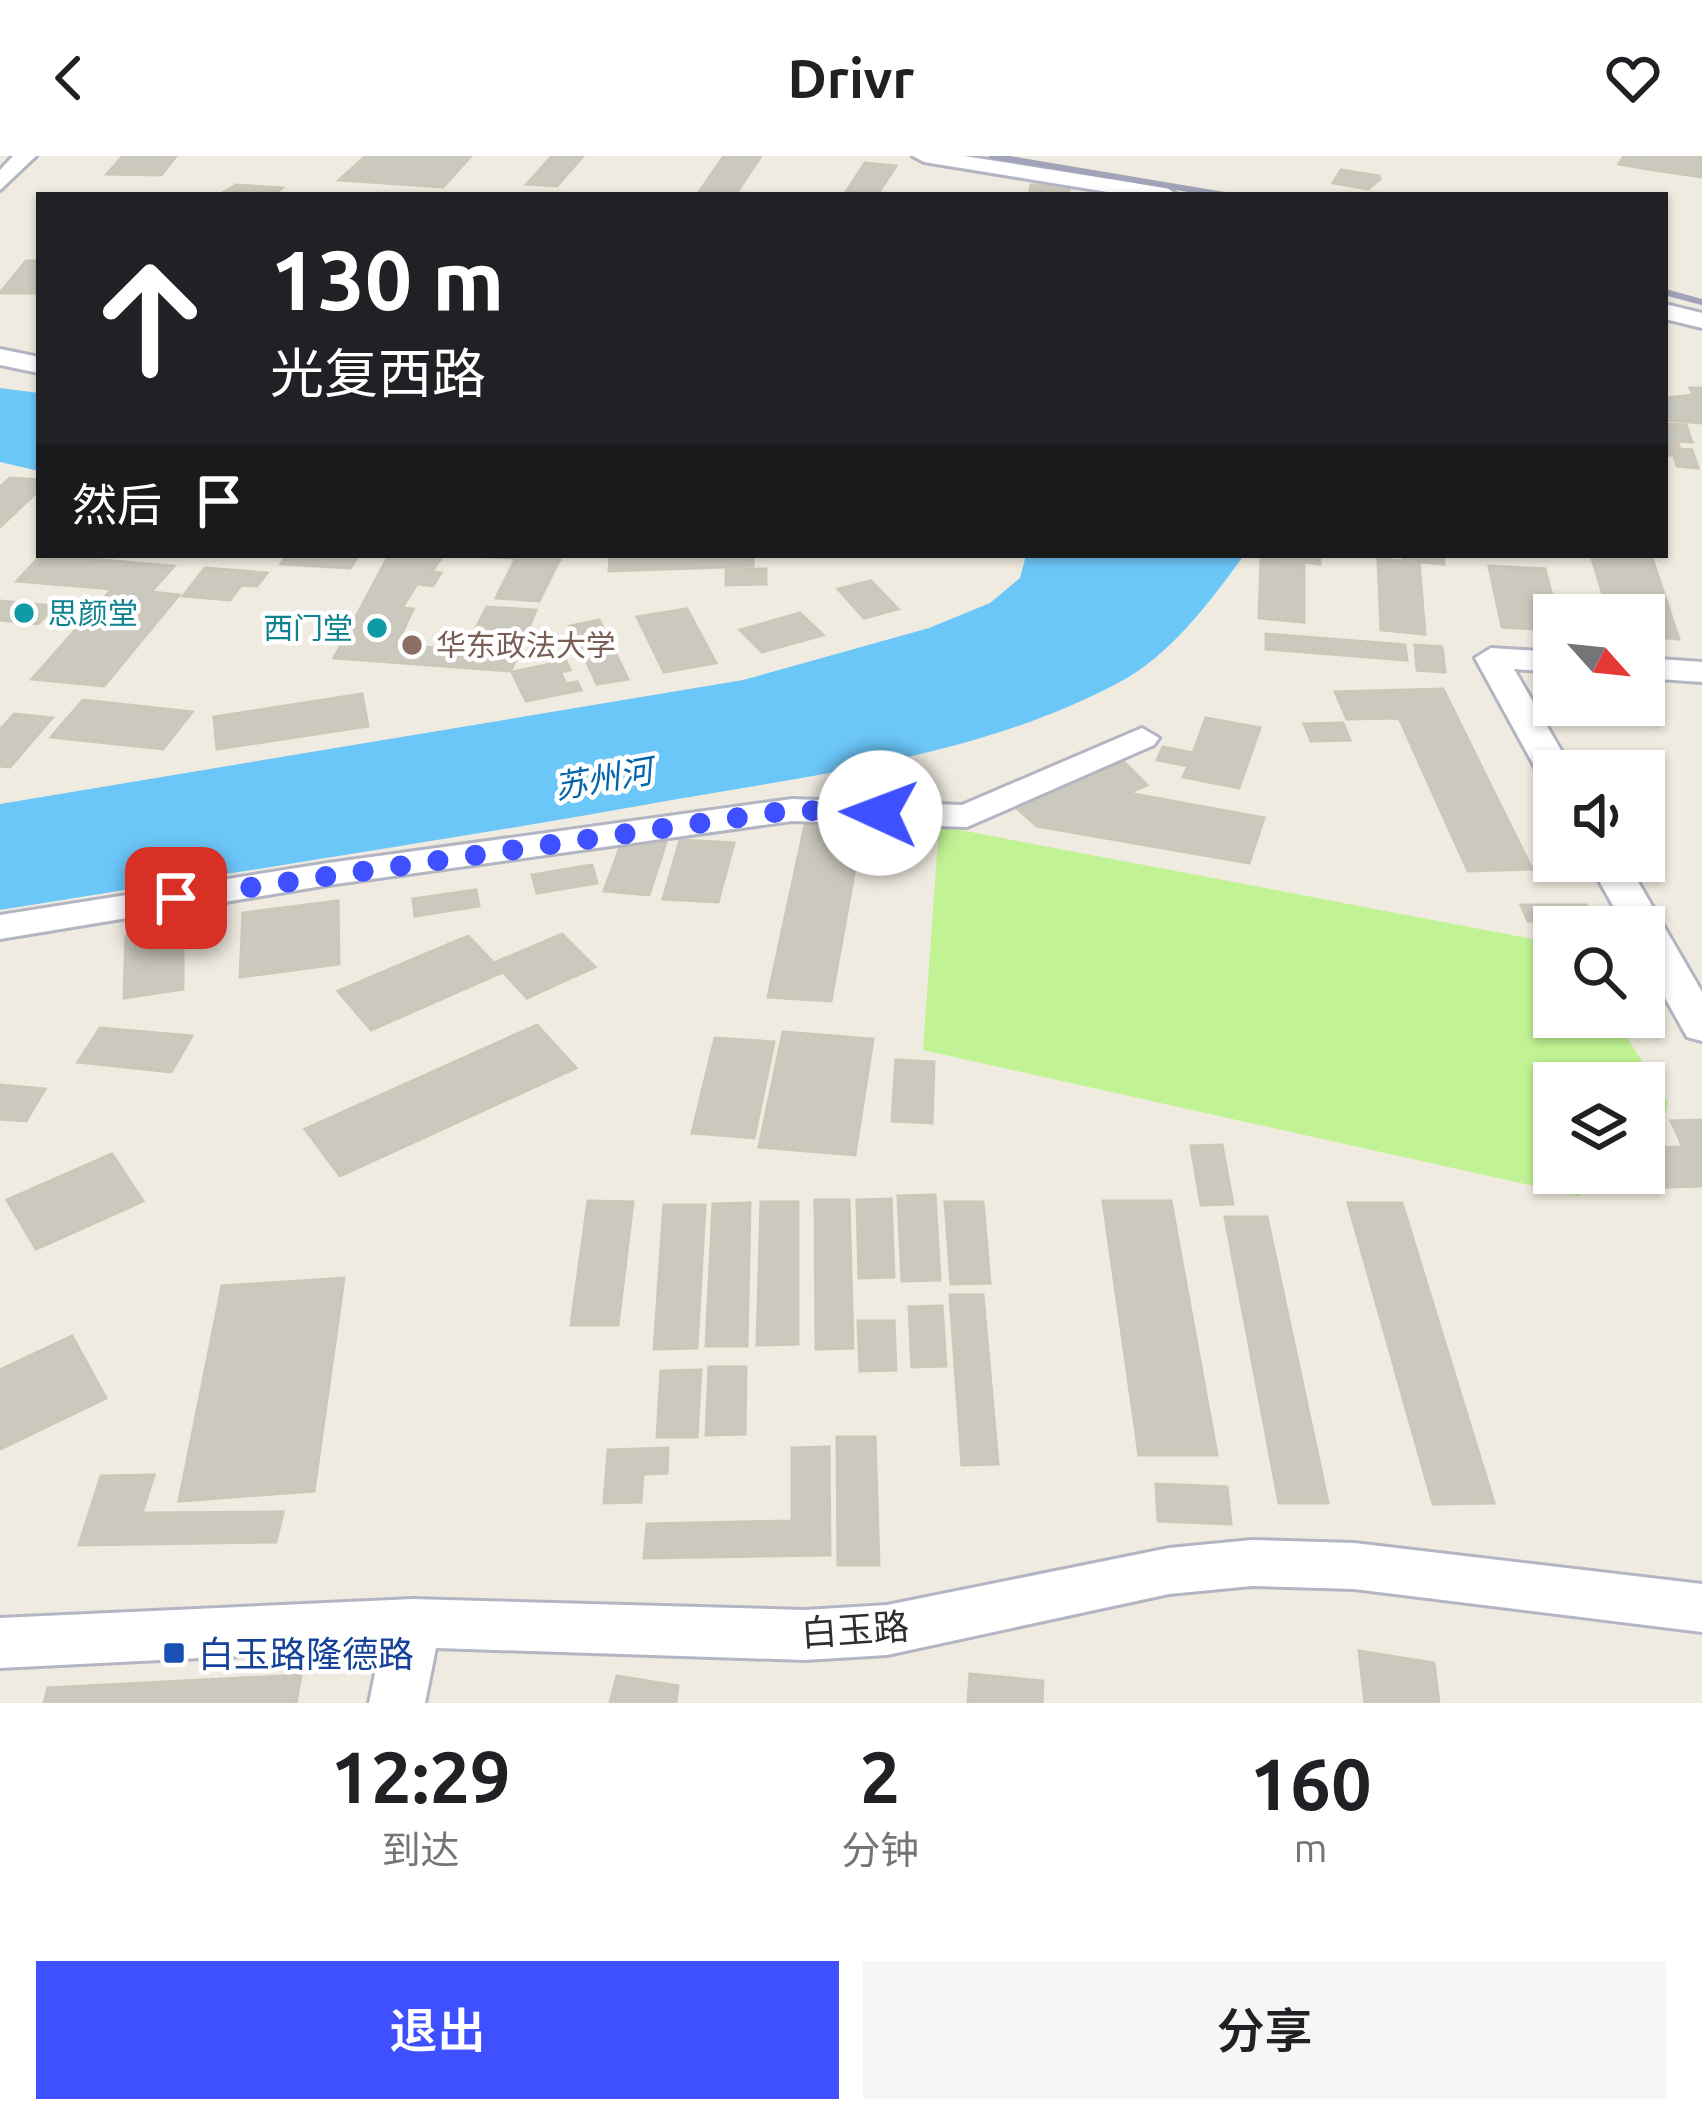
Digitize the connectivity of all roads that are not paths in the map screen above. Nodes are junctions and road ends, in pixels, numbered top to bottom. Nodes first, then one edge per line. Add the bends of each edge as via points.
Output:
1 (25, 156) edge
2 (924, 156) edge
3 (0, 183) edge
4 (1148, 192) edge
5 (1668, 312) edge
6 (1702, 321) edge
7 (0, 357) edge
8 (36, 363) edge
9 (1533, 661) edge
10 (1665, 669) edge
11 (1702, 672) edge
12 (1142, 738) dead end
13 (1544, 750) edge
14 (1619, 882) edge
15 (0, 927) edge
16 (1702, 1027) edge
17 (1702, 1608) edge
18 (413, 1623) junction
19 (0, 1643) edge
20 (398, 1703) edge

1 - 3 street
2 - 4 street
5 - 6 street
7 - 8 street
9 - 13 street via 1491,658
10 - 11 street
12 - 15 street via 967,816 792,810
14 - 16 street
17 - 18 street, 白玉路 via 1354,1566 1252,1563 1169,1571 964,1618 866,1631
18 - 19 street, 白玉路
18 - 20 street

